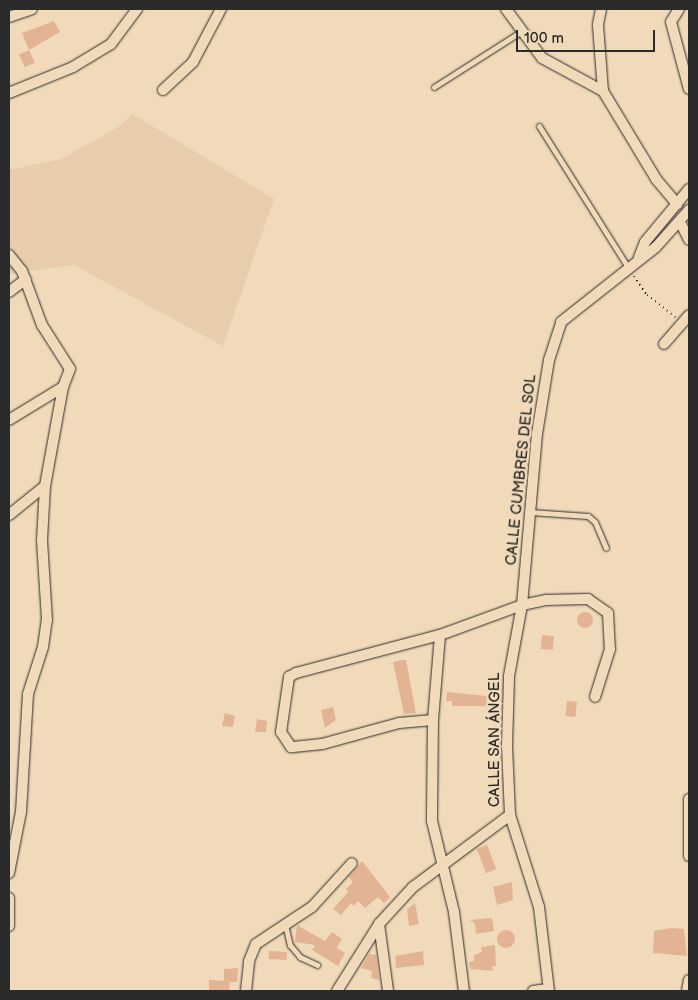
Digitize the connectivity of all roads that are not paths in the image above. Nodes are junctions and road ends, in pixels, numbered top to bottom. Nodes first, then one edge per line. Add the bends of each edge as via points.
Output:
1 (32, 9) edge
2 (137, 9) edge
3 (221, 9) edge
4 (506, 9) edge
5 (601, 9) edge
6 (679, 9) edge
7 (9, 17) edge
8 (522, 31) junction
9 (434, 87) dead end
10 (689, 89) edge
11 (163, 90) dead end
12 (603, 91) junction
13 (9, 93) edge
14 (539, 126) dead end
15 (689, 189) edge
16 (677, 204) junction
17 (689, 210) edge
18 (680, 222) junction
19 (689, 240) edge
20 (9, 255) edge
21 (639, 257) junction
22 (629, 269) junction
23 (26, 279) junction
24 (9, 292) edge
25 (686, 318) edge
26 (664, 344) dead end
27 (63, 387) junction
28 (9, 420) edge
29 (46, 486) junction
30 (530, 512) junction
31 (9, 515) edge
32 (606, 548) dead end
33 (522, 605) junction
34 (440, 635) junction
35 (595, 697) dead end
36 (433, 720) junction
37 (689, 799) edge
38 (510, 815) junction
39 (689, 856) edge
40 (352, 863) dead end
41 (440, 864) junction
42 (9, 873) edge
43 (9, 898) edge
44 (285, 923) junction
45 (379, 924) junction
46 (9, 926) edge
47 (317, 964) dead end
48 (689, 980) edge
49 (549, 990) edge
50 (246, 991) edge
51 (337, 991) edge
52 (388, 991) edge
53 (464, 991) edge
54 (533, 991) edge
55 (687, 991) edge

1 - 7 street
2 - 13 street via 111,44 73,67
3 - 11 street via 193,62
4 - 8 street
5 - 12 street via 598,25
6 - 10 street via 671,22
8 - 9 lane
8 - 12 street via 542,58
12 - 16 street via 656,179
14 - 22 lane
15 - 16 street, CALLE CUMBRES DEL SOL
16 - 21 street, CALLE CUMBRES DEL SOL via 645,242
17 - 18 street, CALLE CUMBRES DEL SOL
18 - 19 street
18 - 21 street, CALLE CUMBRES DEL SOL
20 - 23 street
21 - 22 street, CALLE CUMBRES DEL SOL
22 - 30 street, CALLE CUMBRES DEL SOL via 573,310 561,322 555,336 537,434
23 - 24 street
23 - 27 street via 42,325 69,365 70,375
25 - 26 street
27 - 28 street
27 - 29 street
29 - 31 street
29 - 42 street via 42,540 47,620 43,647 28,694 21,812
30 - 32 lane via 588,516
30 - 33 street, CALLE CUMBRES DEL SOL
33 - 34 street
33 - 35 street via 569,598 588,599 604,606 611,622 610,649
33 - 38 street, CALLE SAN ÁNGEL via 509,676
34 - 36 street
34 - 36 street via 289,677 280,732 290,747 322,744 399,723
36 - 41 street via 432,821
37 - 39 street
38 - 41 street
38 - 49 street, CALLE SAN ÁNGEL via 539,907
40 - 44 street via 312,907
41 - 45 street via 413,887
41 - 53 street via 454,912
43 - 46 street
44 - 47 lane via 290,945 300,957
44 - 50 street via 251,950
45 - 51 street
45 - 52 street
48 - 55 street
49 - 54 street

